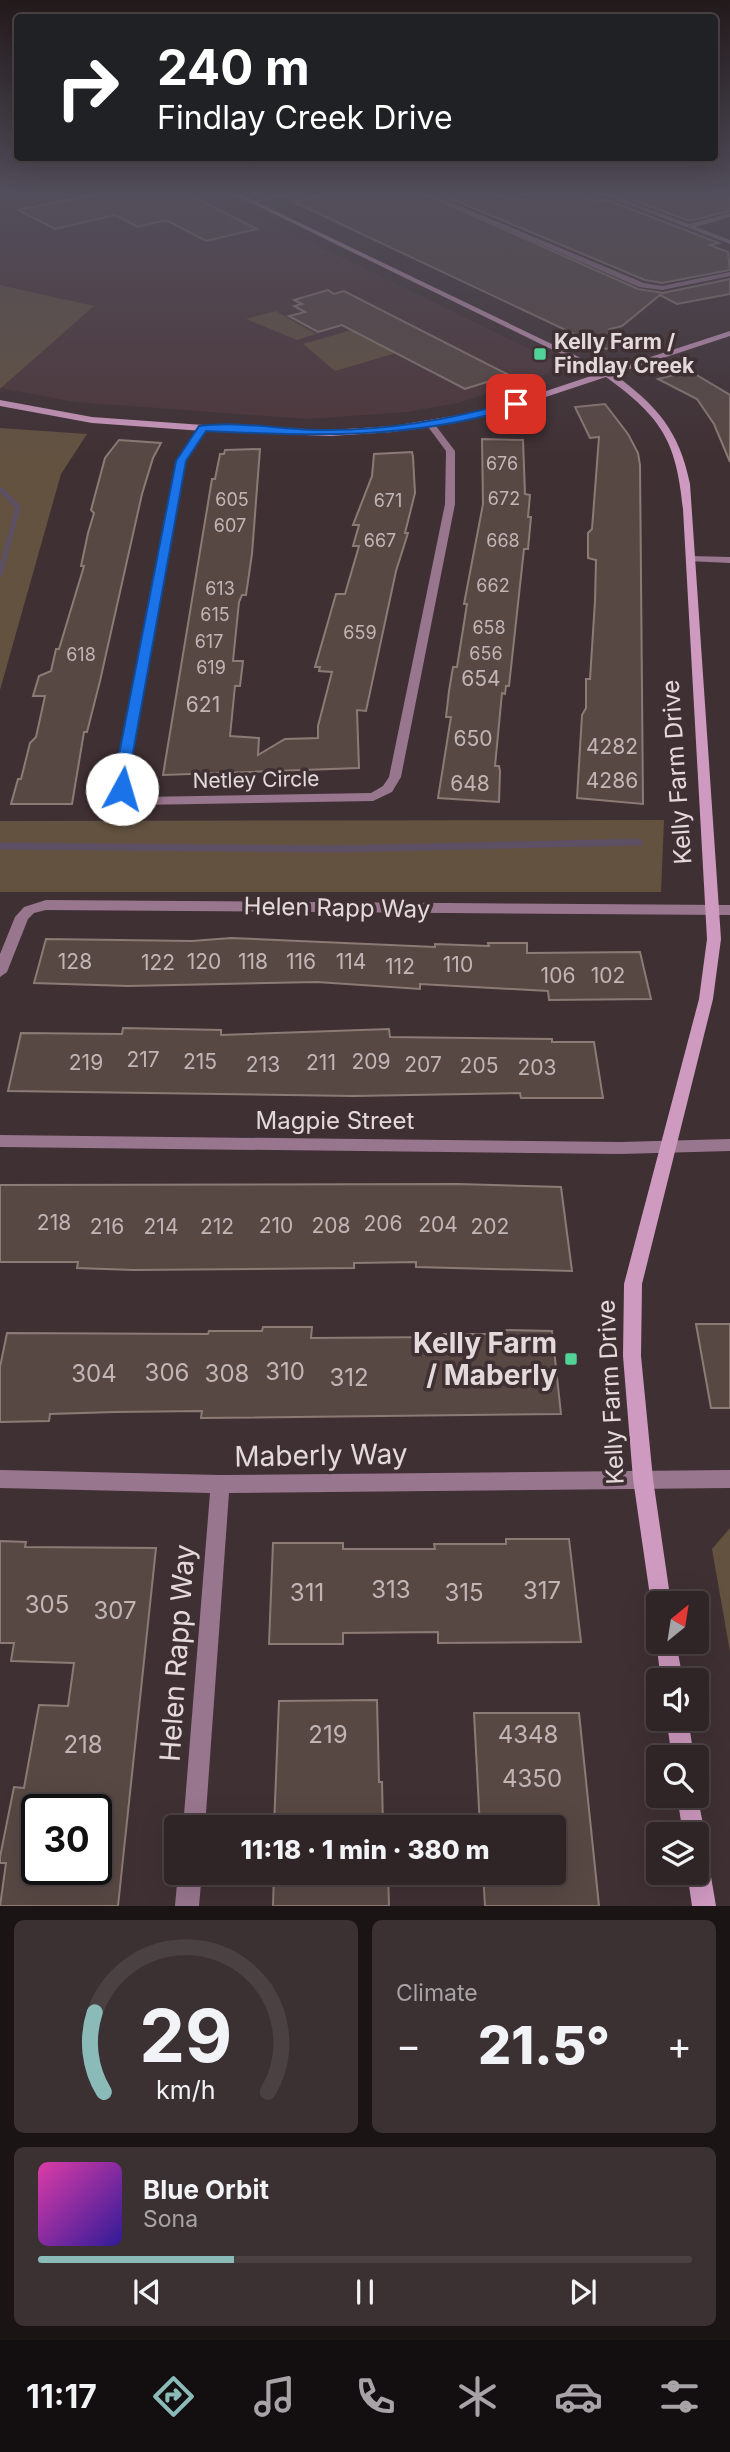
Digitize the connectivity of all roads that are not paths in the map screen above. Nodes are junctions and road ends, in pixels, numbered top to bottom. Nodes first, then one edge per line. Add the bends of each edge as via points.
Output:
1 (418, 282) edge
2 (637, 282) edge
3 (695, 282) edge
4 (730, 333) edge
5 (608, 374) junction
6 (0, 404) edge
7 (430, 424) junction
8 (203, 428) junction
9 (691, 559) junction
10 (730, 561) edge
11 (714, 910) junction
12 (730, 910) edge
13 (0, 971) edge
14 (0, 1141) edge
15 (730, 1145) edge
16 (669, 1147) junction
17 (0, 1479) edge
18 (643, 1479) junction
19 (730, 1479) edge
20 (220, 1484) junction
21 (659, 1591) edge
22 (195, 1815) edge
23 (189, 1885) edge
24 (701, 1885) edge
25 (187, 1906) edge
26 (704, 1906) edge

1 - 5 street, Kelly Farm Drive
2 - 3 street via 651,288
4 - 5 street
5 - 7 street via 491,412
5 - 9 street, Kelly Farm Drive via 654,410 674,436 686,480
6 - 8 street via 92,420
7 - 8 street via 330,433
7 - 8 street, Netley Circle via 450,451 450,504 395,778 388,789 373,797 139,801 122,789 121,780 181,461
9 - 10 street
9 - 11 street, Kelly Farm Drive
11 - 12 street, Helen Rapp Way
11 - 13 street, Helen Rapp Way via 46,905 22,917
11 - 16 street, Kelly Farm Drive via 706,999
14 - 16 street, Magpie Street
15 - 16 street, Magpie Street
16 - 18 street, Kelly Farm Drive via 633,1284 632,1356
17 - 20 street, Maberly Way
18 - 19 street, Maberly Way
18 - 20 street, Maberly Way
18 - 21 street, Kelly Farm Drive
20 - 22 street, Helen Rapp Way
23 - 25 street
24 - 26 street

